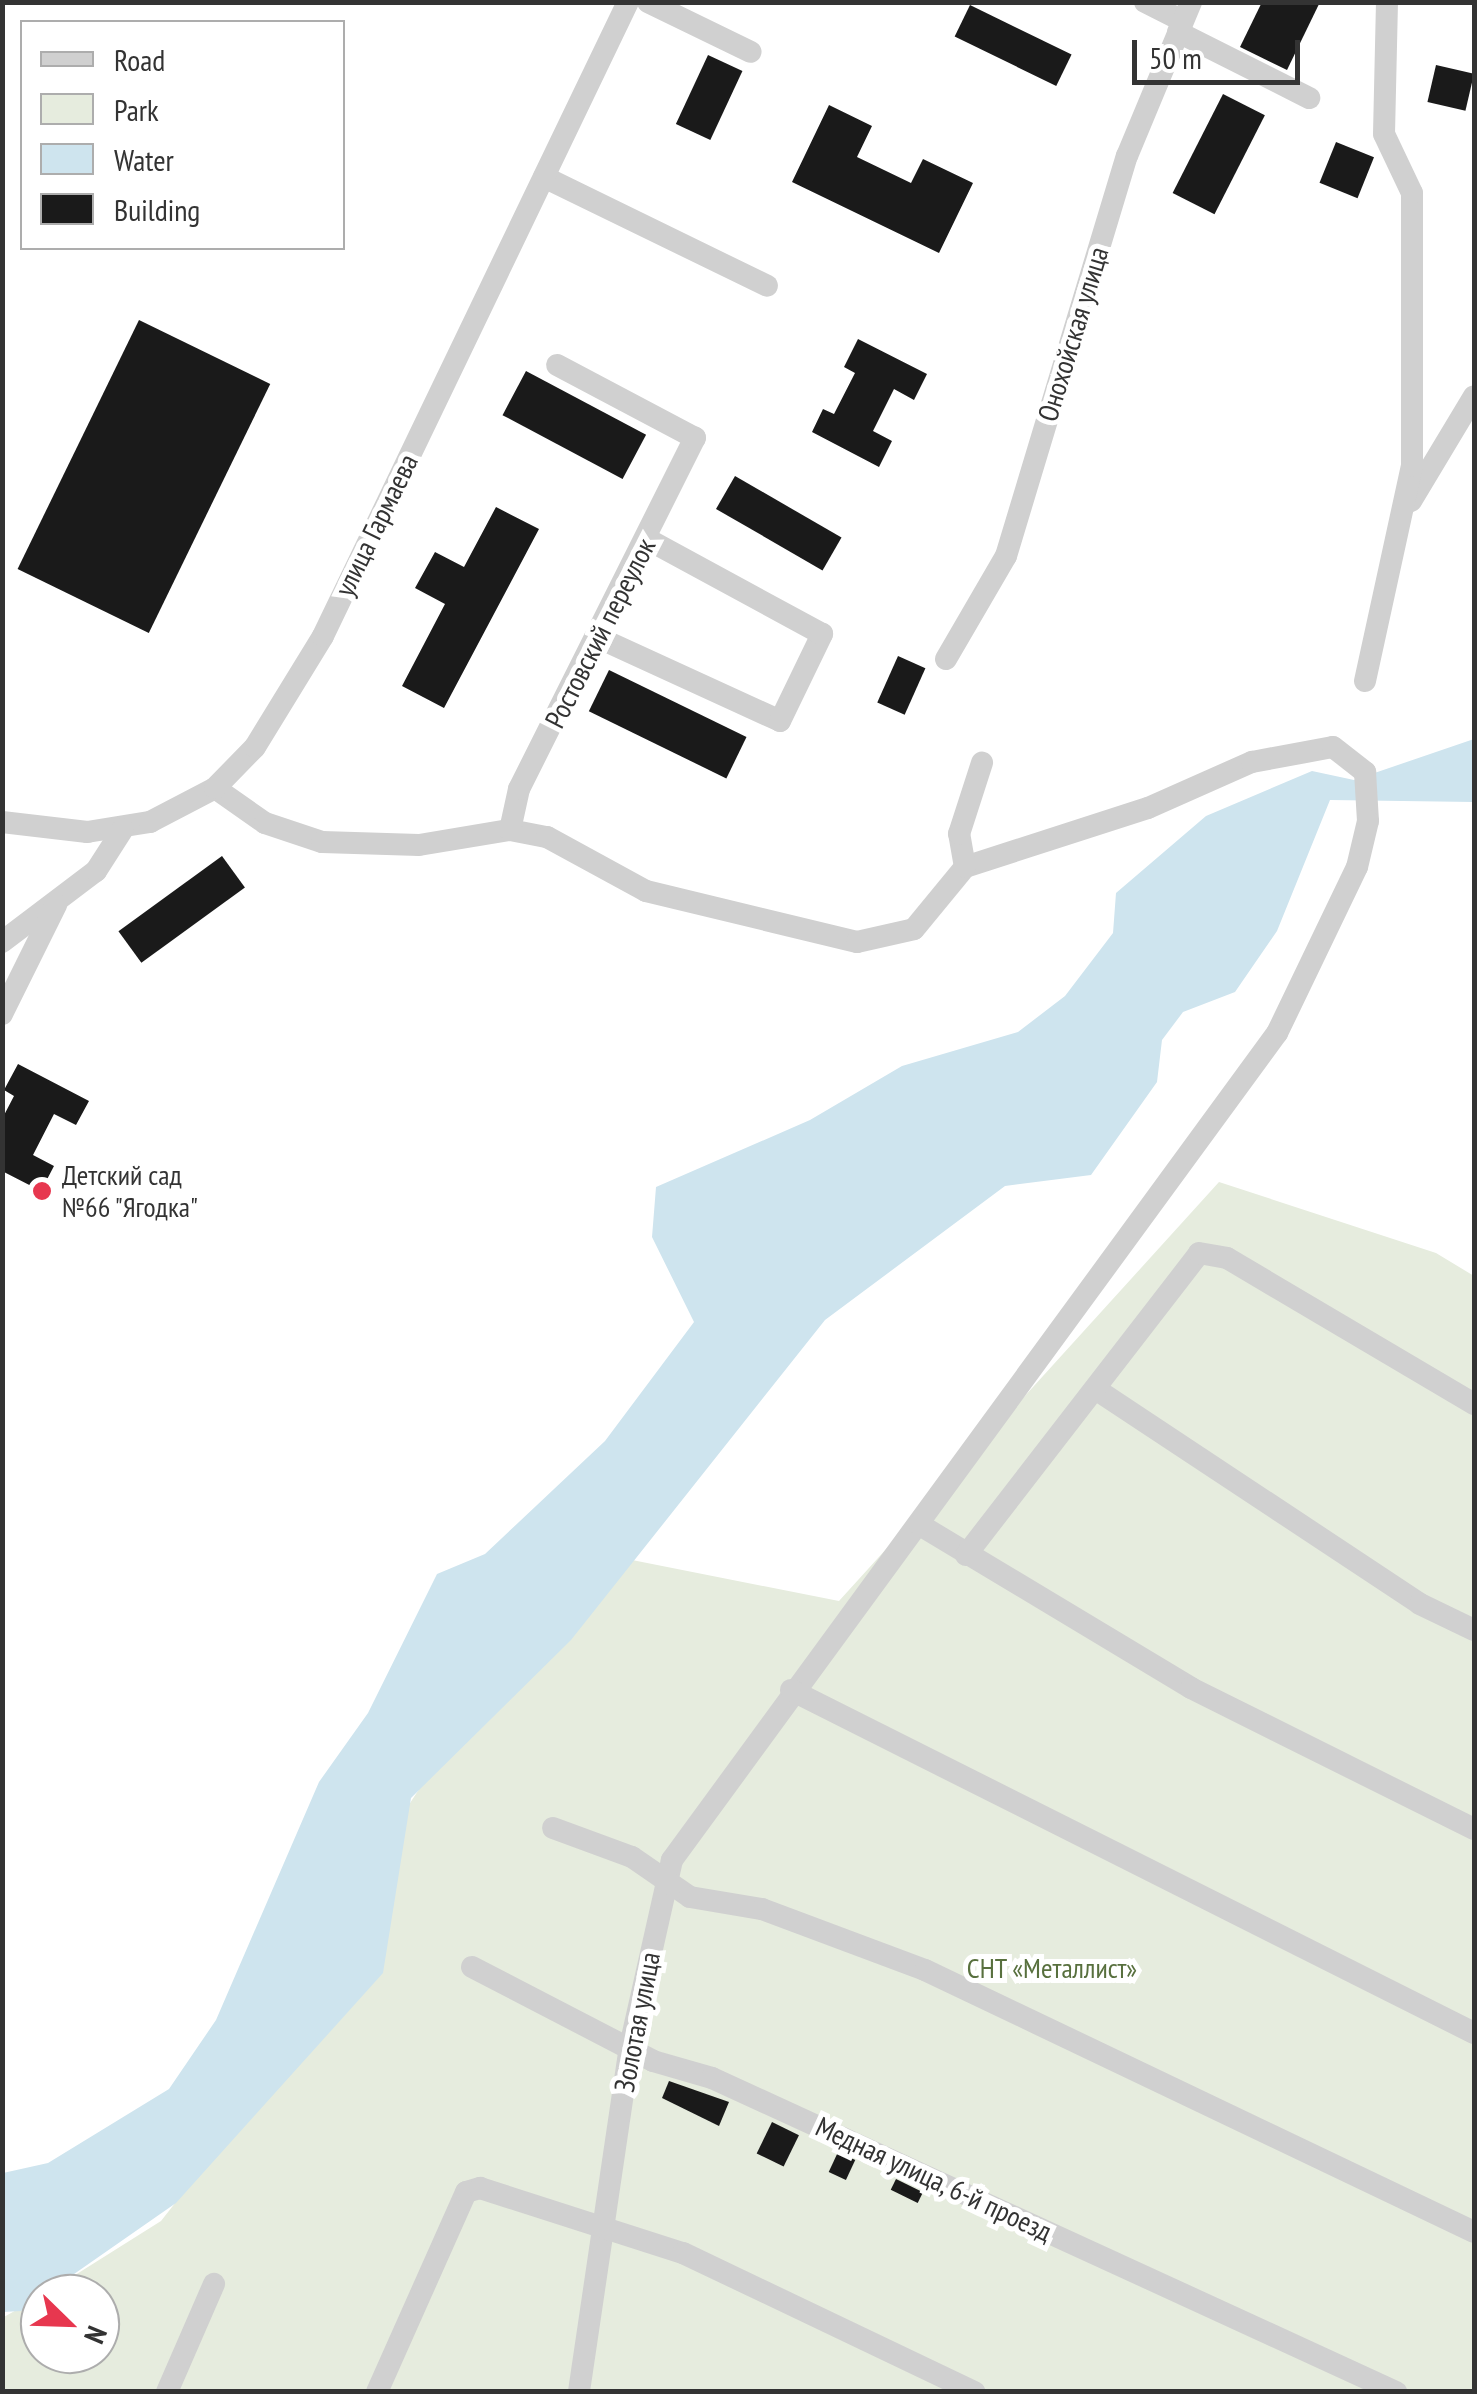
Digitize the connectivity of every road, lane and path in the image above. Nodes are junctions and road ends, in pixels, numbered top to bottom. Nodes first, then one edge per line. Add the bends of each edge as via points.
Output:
1 (628, 2) edge
2 (648, 2) edge
3 (1145, 2) edge
4 (1387, 2) edge
5 (1184, 19) edge
6 (752, 52) dead end
7 (1308, 98) dead end
8 (544, 177) junction
9 (768, 286) dead end
10 (557, 366) dead end
11 (1474, 396) edge
12 (1401, 517) junction
13 (649, 540) junction
14 (599, 638) junction
15 (946, 660) dead end
16 (1365, 681) dead end
17 (982, 764) dead end
18 (216, 788) junction
19 (2, 822) edge
20 (123, 829) junction
21 (510, 830) junction
22 (965, 866) junction
23 (59, 899) junction
24 (2, 942) edge
25 (2, 1014) edge
26 (1097, 1390) junction
27 (1474, 1404) edge
28 (920, 1526) junction
29 (966, 1556) junction
30 (1474, 1630) edge
31 (791, 1690) junction
32 (552, 1828) dead end
33 (1474, 1829) edge
34 (666, 1877) junction
35 (472, 1967) dead end
36 (1474, 2032) edge
37 (630, 2046) junction
38 (600, 2232) junction
39 (1474, 2232) edge
40 (214, 2284) dead end
41 (167, 2392) edge
42 (376, 2392) edge
43 (579, 2392) edge
44 (975, 2392) edge
45 (1396, 2392) edge

1 - 8 street, улица Гармаева
2 - 6 street
3 - 5 street
4 - 12 street via 1384,134 1412,193 1416,292 1412,466
5 - 7 street
5 - 15 street, Онохойская улица via 1127,156 1006,556
8 - 9 street
8 - 18 street, улица Гармаева via 322,636 256,747
10 - 13 street, Ростовский переулок via 695,438
11 - 12 street
12 - 16 street
13 - 14 street, Ростовский переулок
13 - 14 street via 822,634 780,721
14 - 21 street, Ростовский переулок via 518,789
17 - 22 street via 959,834
18 - 20 street, улица Гармаева
18 - 21 street via 265,823 322,842 419,845
19 - 20 street
20 - 23 street via 96,871
21 - 22 street via 546,838 646,891 857,942 914,929
22 - 28 street, Золотая улица via 1148,808 1252,762 1333,747 1366,772 1368,821 1329,939 1277,1033
23 - 24 street
23 - 25 street
26 - 27 street via 1199,1253 1213,1253
26 - 29 street via 1030,1461
26 - 30 street via 1420,1604
28 - 29 street
28 - 31 street, Золотая улица
29 - 33 street via 1190,1688
31 - 34 street, Золотая улица via 680,1842
31 - 36 street
32 - 34 street
34 - 37 street, Золотая улица
34 - 39 street via 690,1897 762,1909 925,1970
35 - 37 street, Медная улица, 6-й проезд
37 - 38 street, Золотая улица
37 - 45 street, Медная улица, 6-й проезд
38 - 42 street via 480,2188 466,2192
38 - 43 street, Золотая улица
38 - 44 street via 683,2252
40 - 41 street

